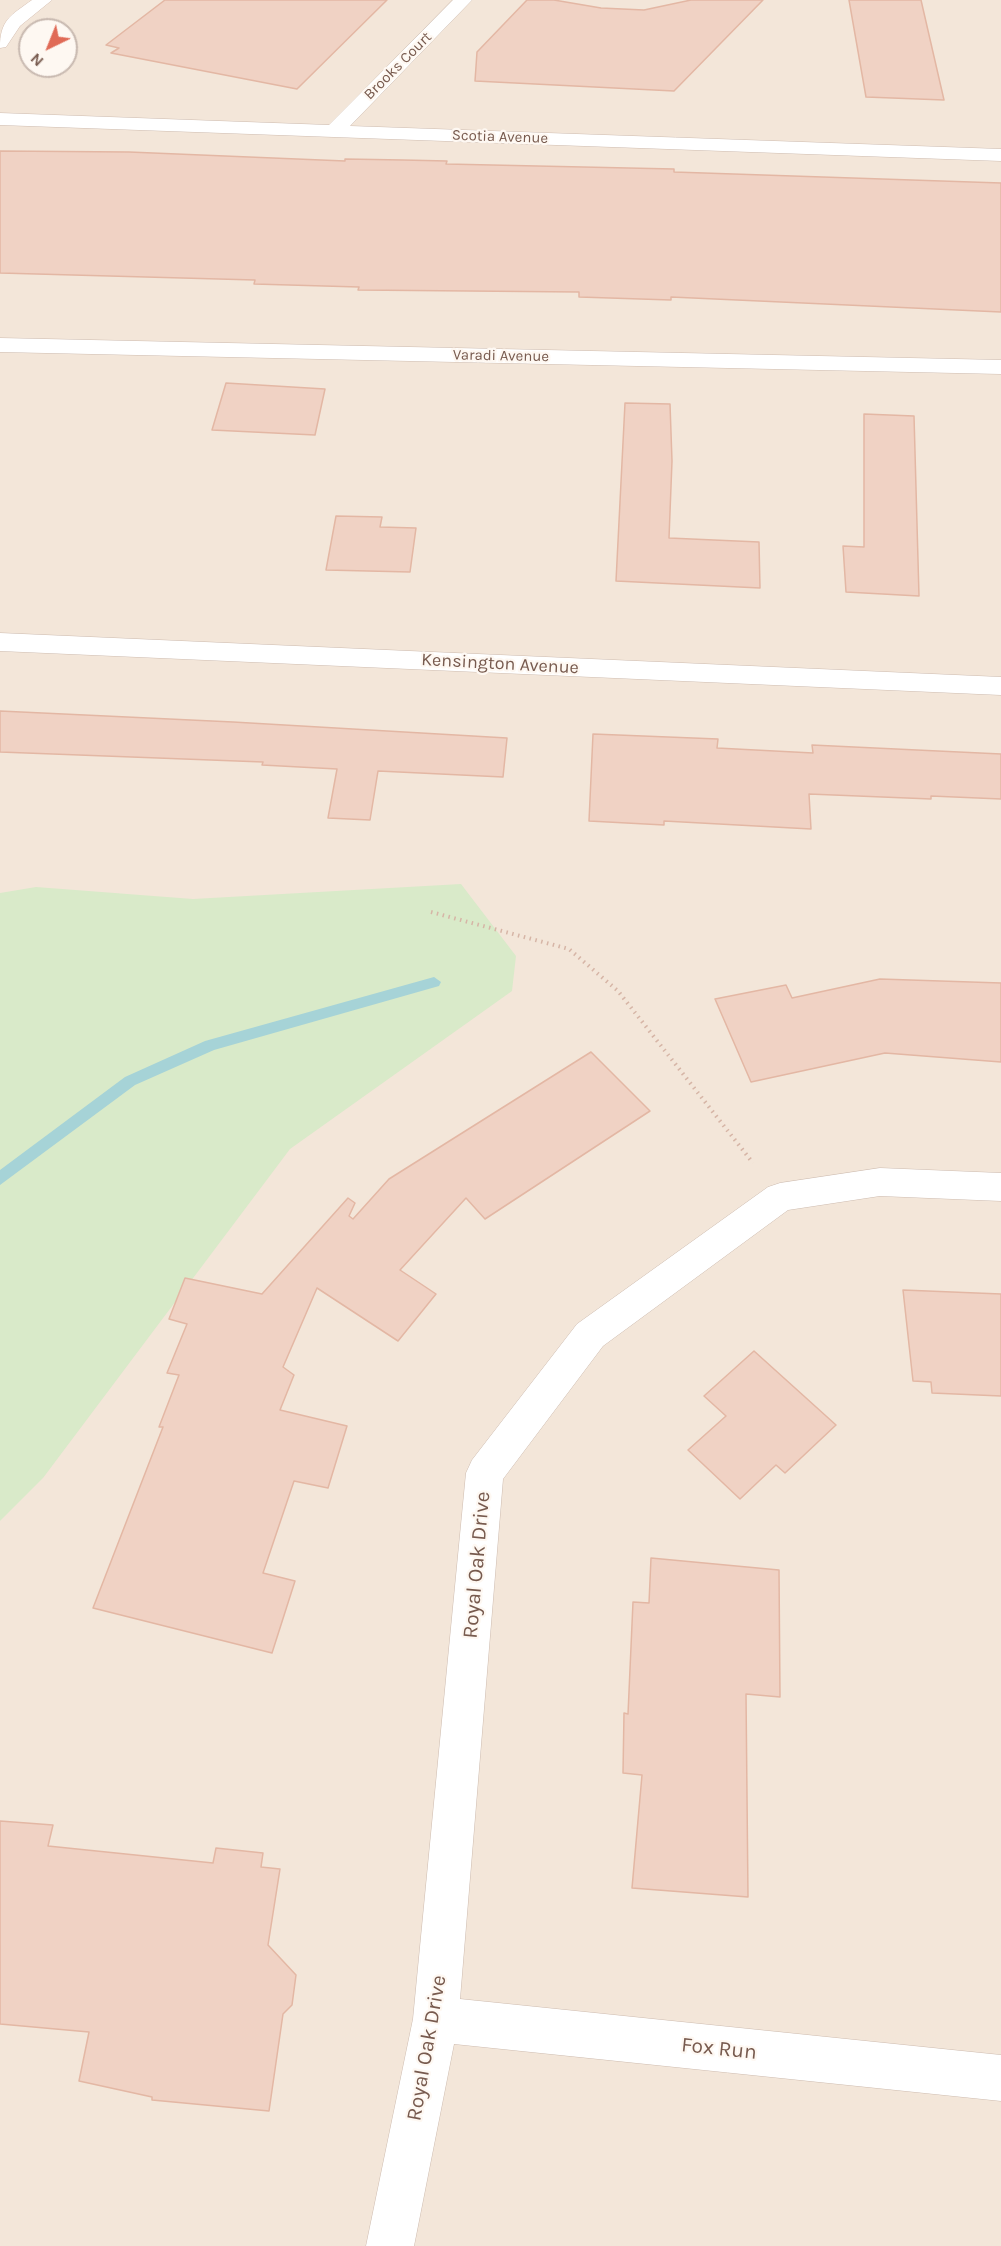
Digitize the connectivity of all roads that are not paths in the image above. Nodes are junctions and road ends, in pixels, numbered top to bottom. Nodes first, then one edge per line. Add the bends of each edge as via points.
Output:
1 (43, 0) edge
2 (463, 0) edge
3 (0, 43) edge
4 (0, 119) edge
5 (333, 132) junction
6 (1001, 155) edge
7 (0, 345) edge
8 (1001, 367) edge
9 (0, 642) edge
10 (1001, 686) edge
11 (1001, 1187) edge
12 (436, 2019) junction
13 (1001, 2078) edge
14 (390, 2246) edge

1 - 3 street via 14,22
2 - 5 street, Brooks Court
4 - 5 street, Scotia Avenue
5 - 6 street, Scotia Avenue
7 - 8 street, Varadi Avenue
9 - 10 street, Kensington Avenue
11 - 12 street, Royal Oak Drive via 880,1182 780,1197 590,1335 485,1473
12 - 13 street, Fox Run
12 - 14 street, Royal Oak Drive

